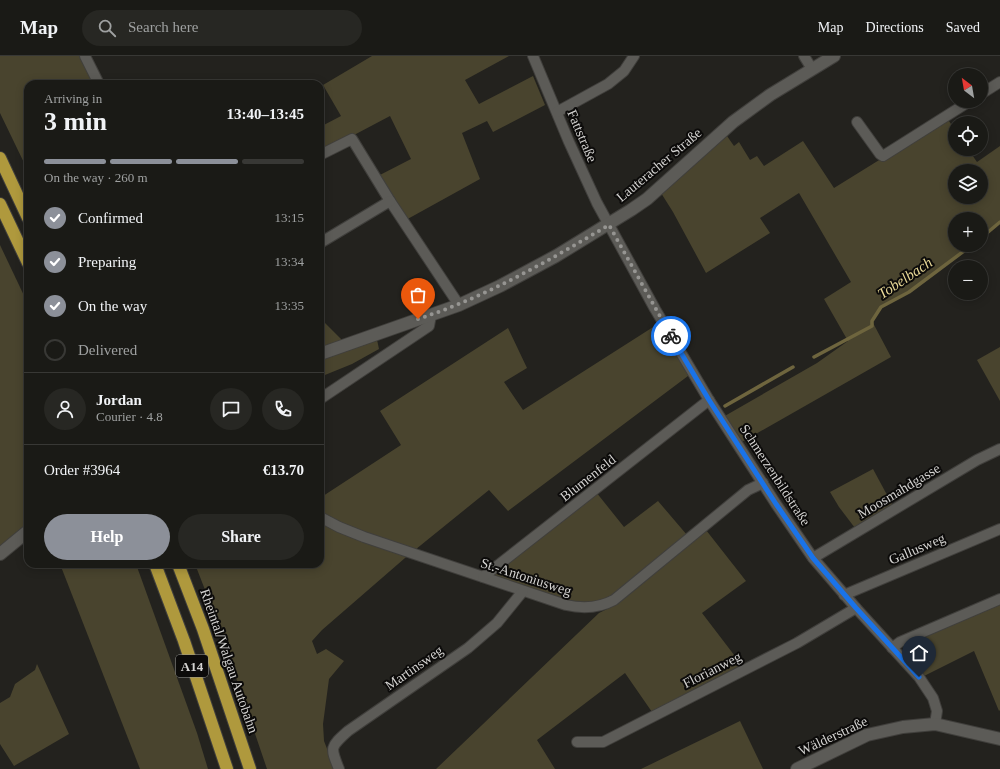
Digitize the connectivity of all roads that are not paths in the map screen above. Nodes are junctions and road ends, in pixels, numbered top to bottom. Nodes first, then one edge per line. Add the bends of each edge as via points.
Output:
1 (85, 56) edge
2 (533, 56) edge
3 (634, 56) edge
4 (804, 56) edge
5 (834, 56) edge
6 (812, 69) junction
7 (97, 80) edge
8 (1000, 82) edge
9 (988, 90) edge
10 (959, 108) edge
11 (557, 112) junction
12 (856, 122) dead end
13 (324, 153) edge
14 (0, 158) edge
15 (390, 202) junction
16 (0, 204) edge
17 (24, 209) edge
18 (609, 225) junction
19 (324, 240) edge
20 (24, 255) edge
21 (459, 305) junction
22 (431, 315) junction
23 (324, 353) edge
24 (324, 396) edge
25 (709, 400) junction
26 (1000, 449) edge
27 (763, 483) junction
28 (324, 519) edge
29 (1000, 529) edge
30 (24, 534) edge
31 (0, 554) edge
32 (813, 558) junction
33 (157, 568) edge
34 (180, 568) edge
35 (483, 577) junction
36 (523, 591) junction
37 (844, 595) junction
38 (1000, 599) edge
39 (856, 608) junction
40 (892, 648) junction
41 (935, 724) junction
42 (1000, 740) edge
43 (577, 742) dead end
44 (227, 769) edge
45 (250, 769) edge
46 (339, 769) edge
47 (797, 769) edge

1 - 7 street
2 - 11 street, Fattstraße
3 - 11 street via 624,72 608,84
4 - 6 street
5 - 6 street, Lauteracher Straße
6 - 18 street, Lauteracher Straße via 733,122 647,199
8 - 9 street
10 - 12 street via 883,156
11 - 18 street, Fattstraße via 580,167
13 - 15 street via 352,139
14 - 17 highway
15 - 19 street
15 - 21 street
16 - 20 highway
18 - 21 street, Lauteracher Straße via 500,286
18 - 25 street, Schmerzenbildstraße
21 - 22 street, Lauteracher Straße
22 - 23 street, Lauteracher Straße
22 - 24 street via 429,326
25 - 27 street, Schmerzenbildstraße
25 - 35 street, Blumenfeld
26 - 32 street, Moosmahdgasse via 977,460
27 - 32 street, Schmerzenbildstraße
27 - 36 street, St.-Antoniusweg via 748,490 606,604 597,607 566,606
28 - 35 street, St.-Antoniusweg via 339,528
29 - 37 street, Gallusweg
30 - 31 street
32 - 37 street, Schmerzenbildstraße
33 - 44 highway, A14
34 - 45 highway, Rheintal/Walgau Autobahn / A14
35 - 36 street, St.-Antoniusweg
36 - 46 street, Martinsweg via 497,623 468,648 348,731 335,743 332,753
37 - 39 street, Schmerzenbildstraße
38 - 40 street via 900,642
39 - 40 street, Schmerzenbildstraße
39 - 43 street, Florianweg via 797,643 603,742
40 - 41 street, Schmerzenbildstraße via 919,677 933,698 937,711
41 - 42 street, Wälderstraße
41 - 47 street, Wälderstraße via 878,731

